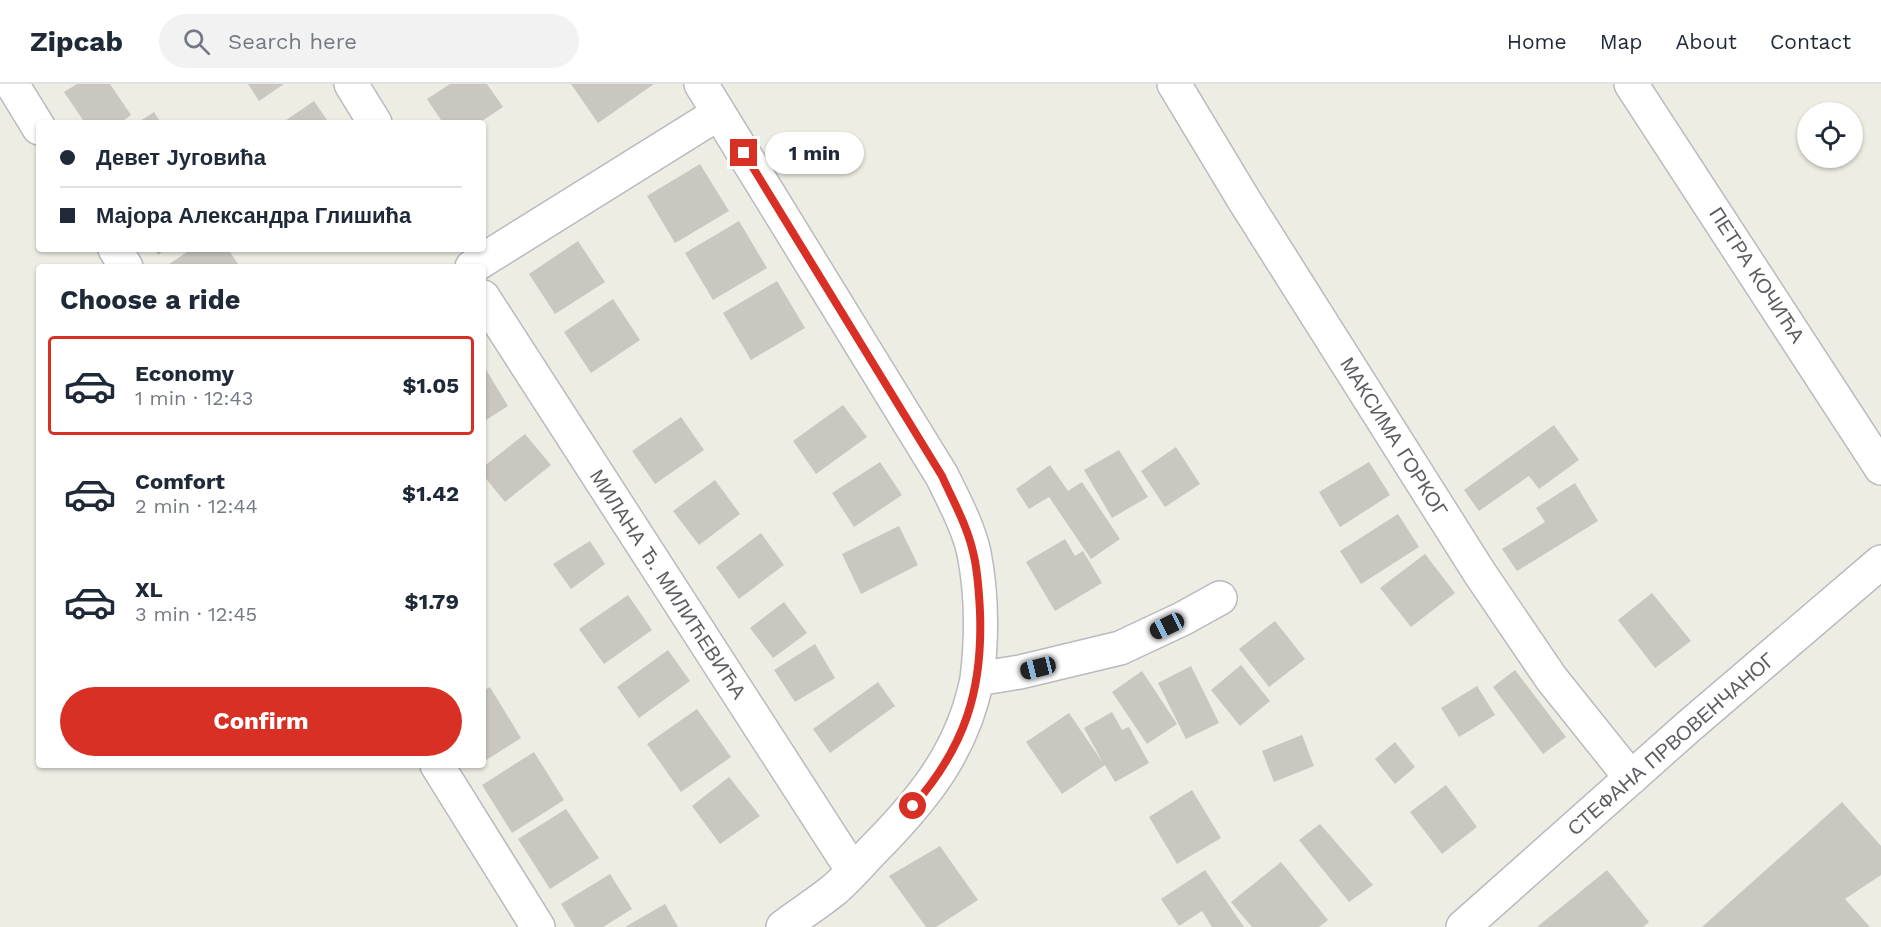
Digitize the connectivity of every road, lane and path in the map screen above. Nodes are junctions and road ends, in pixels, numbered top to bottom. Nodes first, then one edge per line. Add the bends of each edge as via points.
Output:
1 (12, 84) edge
2 (351, 84) edge
3 (701, 84) edge
4 (1174, 84) edge
5 (1631, 84) edge
6 (719, 113) junction
7 (373, 120) edge
8 (36, 123) edge
9 (477, 264) edge
10 (486, 302) edge
11 (1881, 468) edge
12 (1881, 562) edge
13 (1220, 598) dead end
14 (977, 679) junction
15 (438, 768) edge
16 (1631, 778) junction
17 (853, 871) junction
18 (538, 927) edge
19 (783, 927) edge
20 (1463, 927) edge

1 - 8 street
2 - 7 street
3 - 6 street
4 - 16 street, МАКСИМА ГОРКОГ via 1479,572 1551,678
5 - 11 street, ПЕТРА КОЧИЋА
6 - 9 street
6 - 14 street via 942,476 964,523 978,585
10 - 17 street, МИЛАНА Ђ. МИЛИЋЕВИЋА
12 - 16 street, СТЕФАНА ПРВОВЕНЧАНОГ
13 - 14 street via 1120,648
14 - 17 street via 972,705 949,757 925,793
15 - 18 street
16 - 20 street, СТЕФАНА ПРВОВЕНЧАНОГ
17 - 19 street

